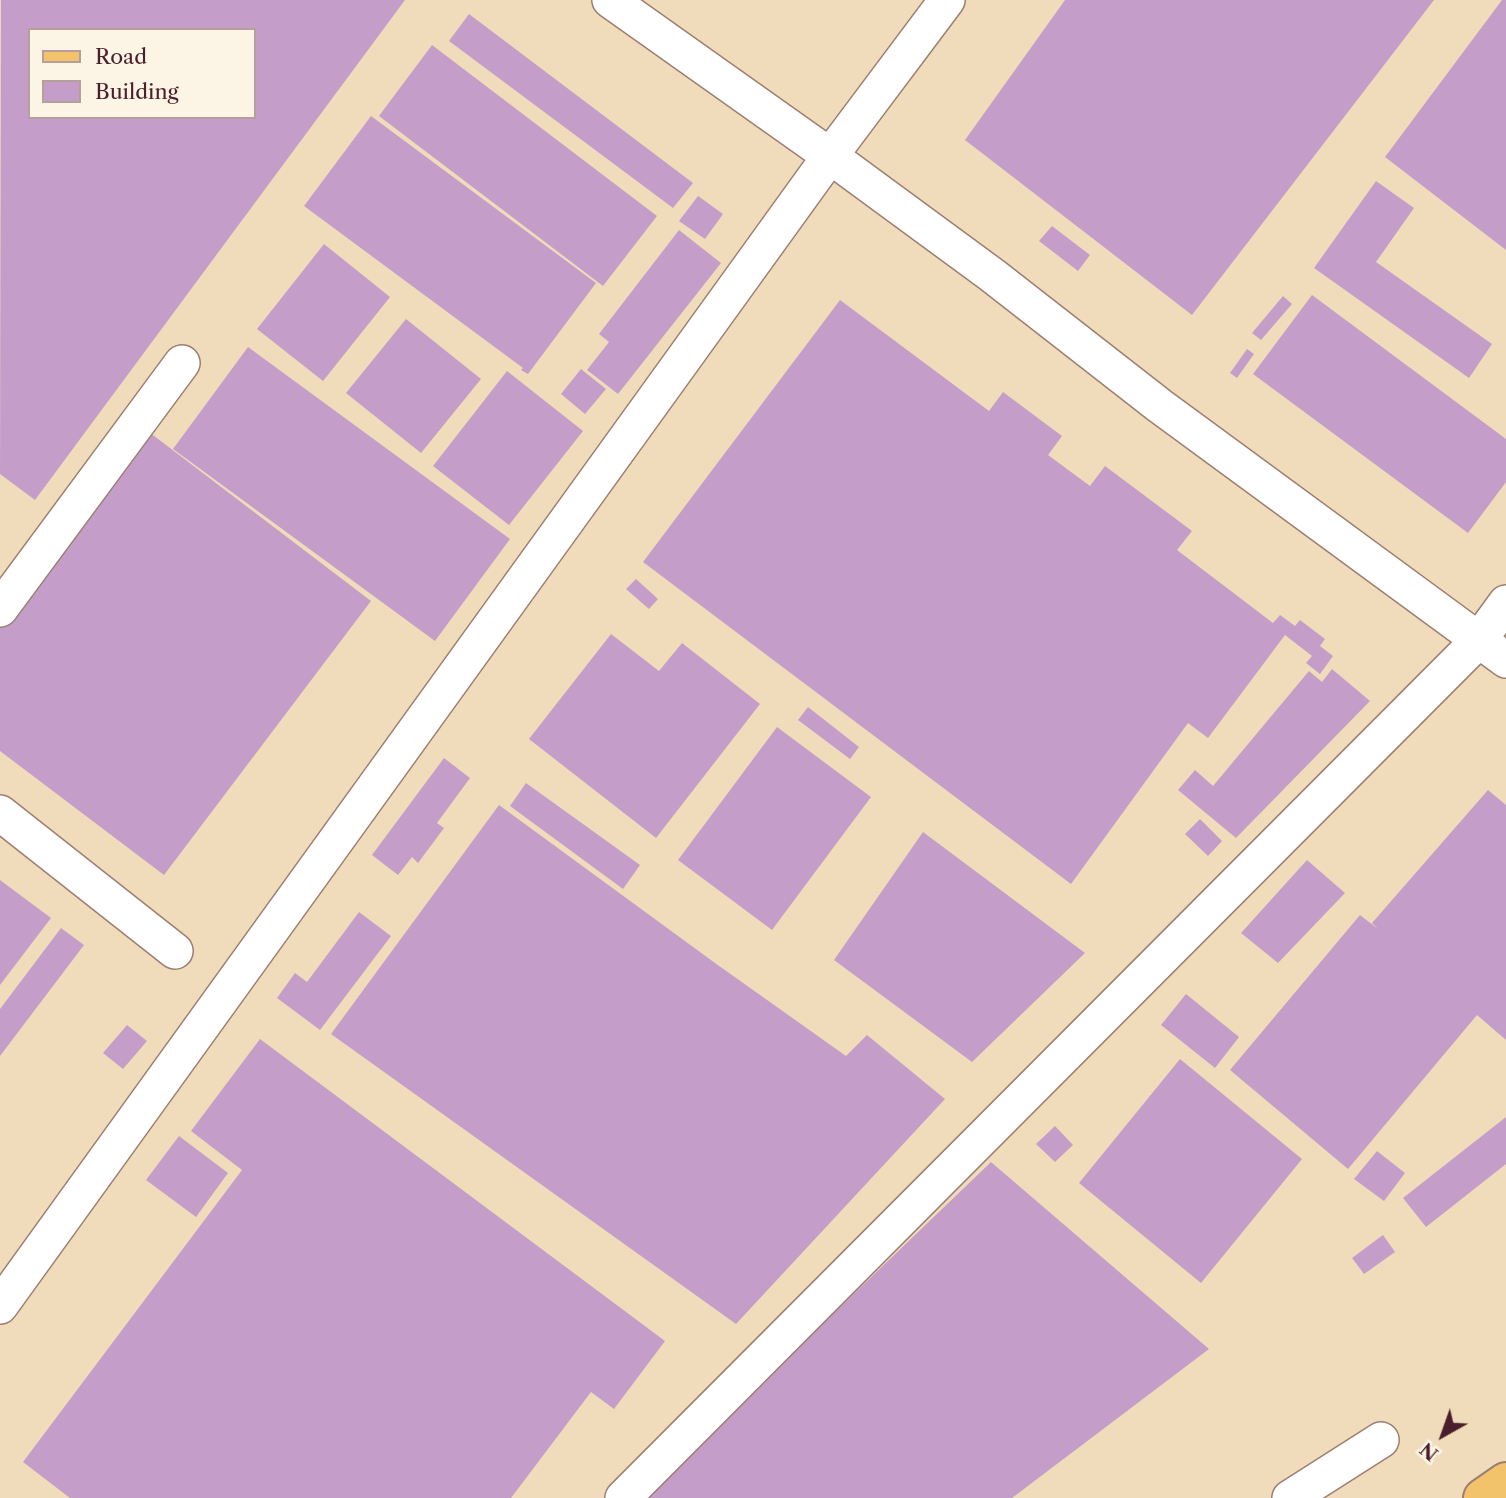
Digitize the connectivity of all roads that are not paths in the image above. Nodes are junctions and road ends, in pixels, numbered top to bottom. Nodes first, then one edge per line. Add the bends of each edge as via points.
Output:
1 (610, 0) edge
2 (947, 0) edge
3 (830, 156) junction
4 (182, 363) dead end
5 (1506, 603) edge
6 (0, 609) edge
7 (1492, 650) edge
8 (0, 813) edge
9 (176, 951) dead end
10 (0, 1306) edge
11 (1381, 1440) dead end
12 (1506, 1482) edge
13 (623, 1498) edge
14 (1290, 1498) edge
15 (1483, 1498) edge

1 - 3 street
2 - 3 street
3 - 7 street
3 - 10 street
4 - 6 street
5 - 7 street
7 - 13 street
8 - 9 street
11 - 14 street
12 - 15 main road

